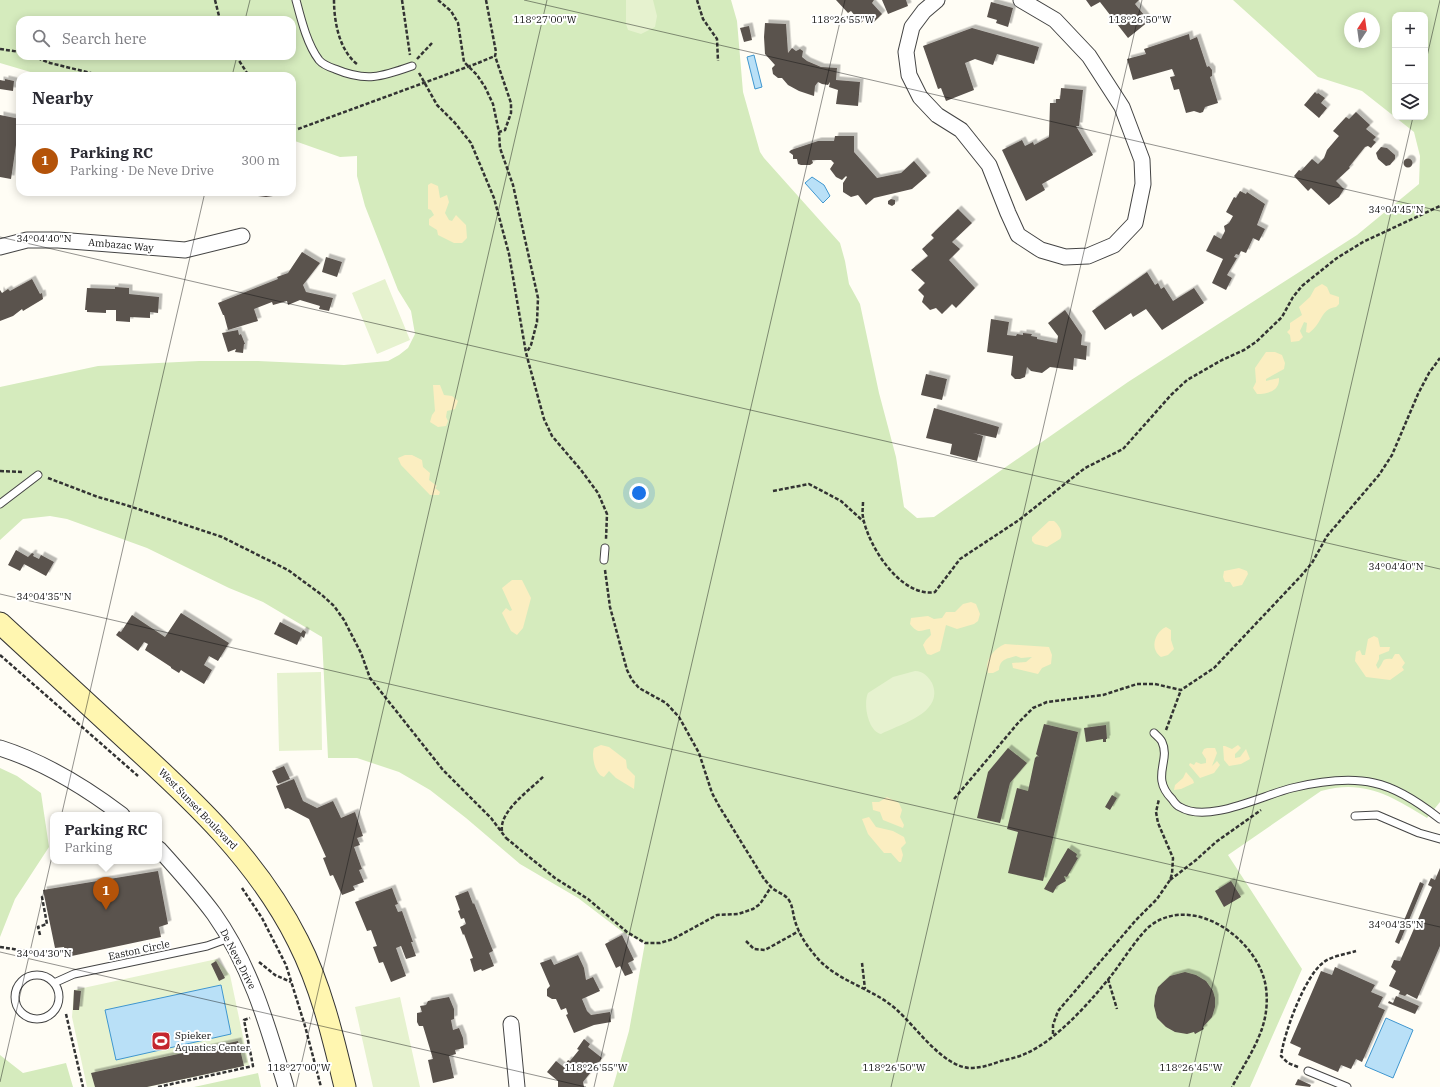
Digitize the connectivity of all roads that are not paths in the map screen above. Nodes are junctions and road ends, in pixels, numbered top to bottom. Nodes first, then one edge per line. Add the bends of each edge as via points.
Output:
1 (296, 0) edge
2 (937, 0) edge
3 (1022, 0) edge
4 (412, 66) road end
5 (242, 236) dead end
6 (0, 247) edge
7 (38, 475) road end
8 (0, 504) edge
9 (605, 548) road end
10 (604, 560) road end
11 (0, 623) edge
12 (1154, 733) dead end
13 (0, 748) edge
14 (117, 812) edge
15 (1355, 816) dead end
16 (1440, 819) edge
17 (1440, 839) edge
18 (162, 852) edge
19 (229, 938) junction
20 (54, 983) junction
21 (511, 1024) dead end
22 (1308, 1071) road end
23 (286, 1087) edge
24 (345, 1087) edge
25 (517, 1087) edge
26 (1346, 1087) edge

1 - 4 lane via 314,52 321,62 355,77 383,76
2 - 3 street via 924,11 912,27 906,52 909,75 920,97 937,115 961,130 989,165 1018,235 1041,250 1065,257 1088,256 1114,245 1135,223 1143,184 1142,160 1122,107 1089,56 1055,20
5 - 6 street, Ambazac Way via 185,250 58,240 27,240
7 - 8 lane
9 - 10 lane
11 - 24 main road, West Sunset Boulevard via 184,791 230,839 253,868 292,929 314,976
12 - 16 lane via 1162,741 1164,753 1162,784 1166,793 1181,808 1199,813 1223,810 1292,788 1348,781 1389,787
13 - 14 street via 60,774
15 - 17 lane via 1377,815
18 - 19 street, De Neve Drive via 191,885
19 - 20 lane, Easton Circle via 207,946 74,974
19 - 23 street, De Neve Drive via 254,988
20 - 20 lane via 44,976 36,975 22,981 15,994 17,1008 28,1018 36,1020 50,1016 58,1004 59,996
21 - 25 street
22 - 26 lane

